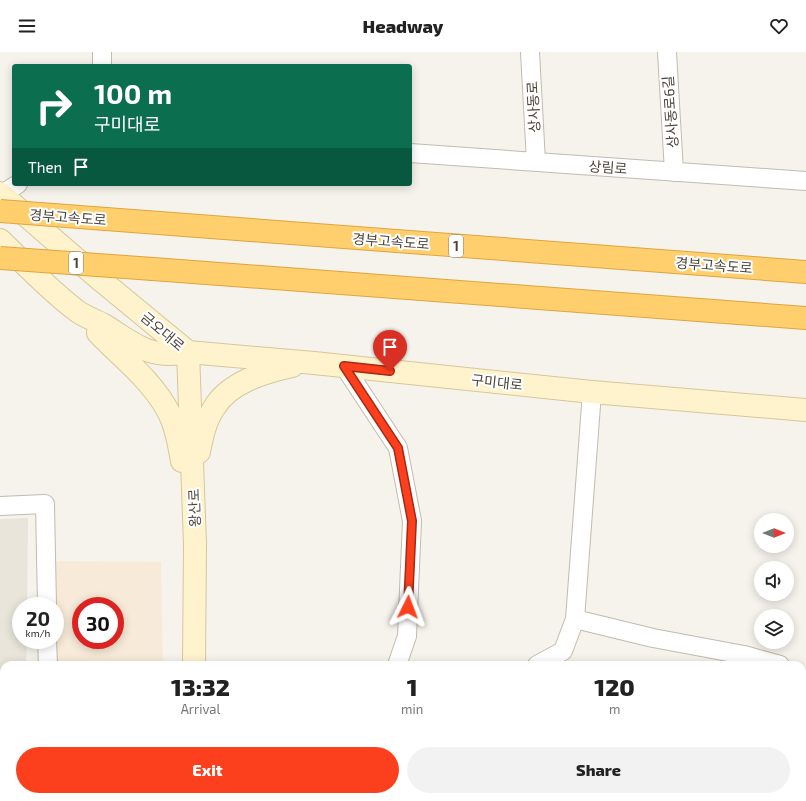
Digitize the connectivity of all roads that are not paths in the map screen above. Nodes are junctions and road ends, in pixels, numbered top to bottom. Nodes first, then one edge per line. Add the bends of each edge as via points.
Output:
1 (102, 52) edge
2 (530, 52) edge
3 (666, 52) edge
4 (102, 64) edge
5 (412, 153) edge
6 (536, 162) junction
7 (674, 172) junction
8 (806, 181) edge
9 (5, 196) edge
10 (0, 240) edge
11 (0, 258) edge
12 (806, 272) edge
13 (78, 312) junction
14 (806, 318) edge
15 (188, 352) junction
16 (314, 362) junction
17 (344, 366) junction
18 (592, 392) junction
19 (806, 410) edge
20 (193, 485) junction
21 (0, 506) edge
22 (195, 544) junction
23 (47, 597) edge
24 (575, 619) junction
25 (47, 649) edge
26 (567, 658) edge
27 (48, 661) edge
28 (194, 661) edge
29 (398, 661) edge
30 (554, 661) edge
31 (767, 661) edge
32 (806, 697) edge
33 (806, 717) edge

1 - 4 street
2 - 6 street, 상사동로
3 - 7 street, 상사동로6길
5 - 6 street, 상림로
6 - 7 street, 상림로
7 - 8 street, 상림로
9 - 12 highway, 경부고속도로 / 1, bridge via 106,219
9 - 15 main road, 금오대로 via 96,277
10 - 13 main road, 금오대로
11 - 14 highway, 1, bridge
13 - 15 main road, 금오대로 via 103,324 147,352 168,355
13 - 22 main road via 145,380 170,414 177,435
15 - 16 main road, 구미대로
15 - 20 main road, 왕산로
16 - 17 main road, 구미대로
16 - 20 main road via 263,374 242,384 221,399 208,419
17 - 18 main road, 구미대로
17 - 29 street via 398,448 412,521 407,636
18 - 19 main road, 구미대로
18 - 24 street
20 - 22 main road, 왕산로
21 - 23 street via 45,504
22 - 28 main road, 왕산로
24 - 26 street
24 - 31 street
25 - 27 street
26 - 30 street
32 - 33 street

